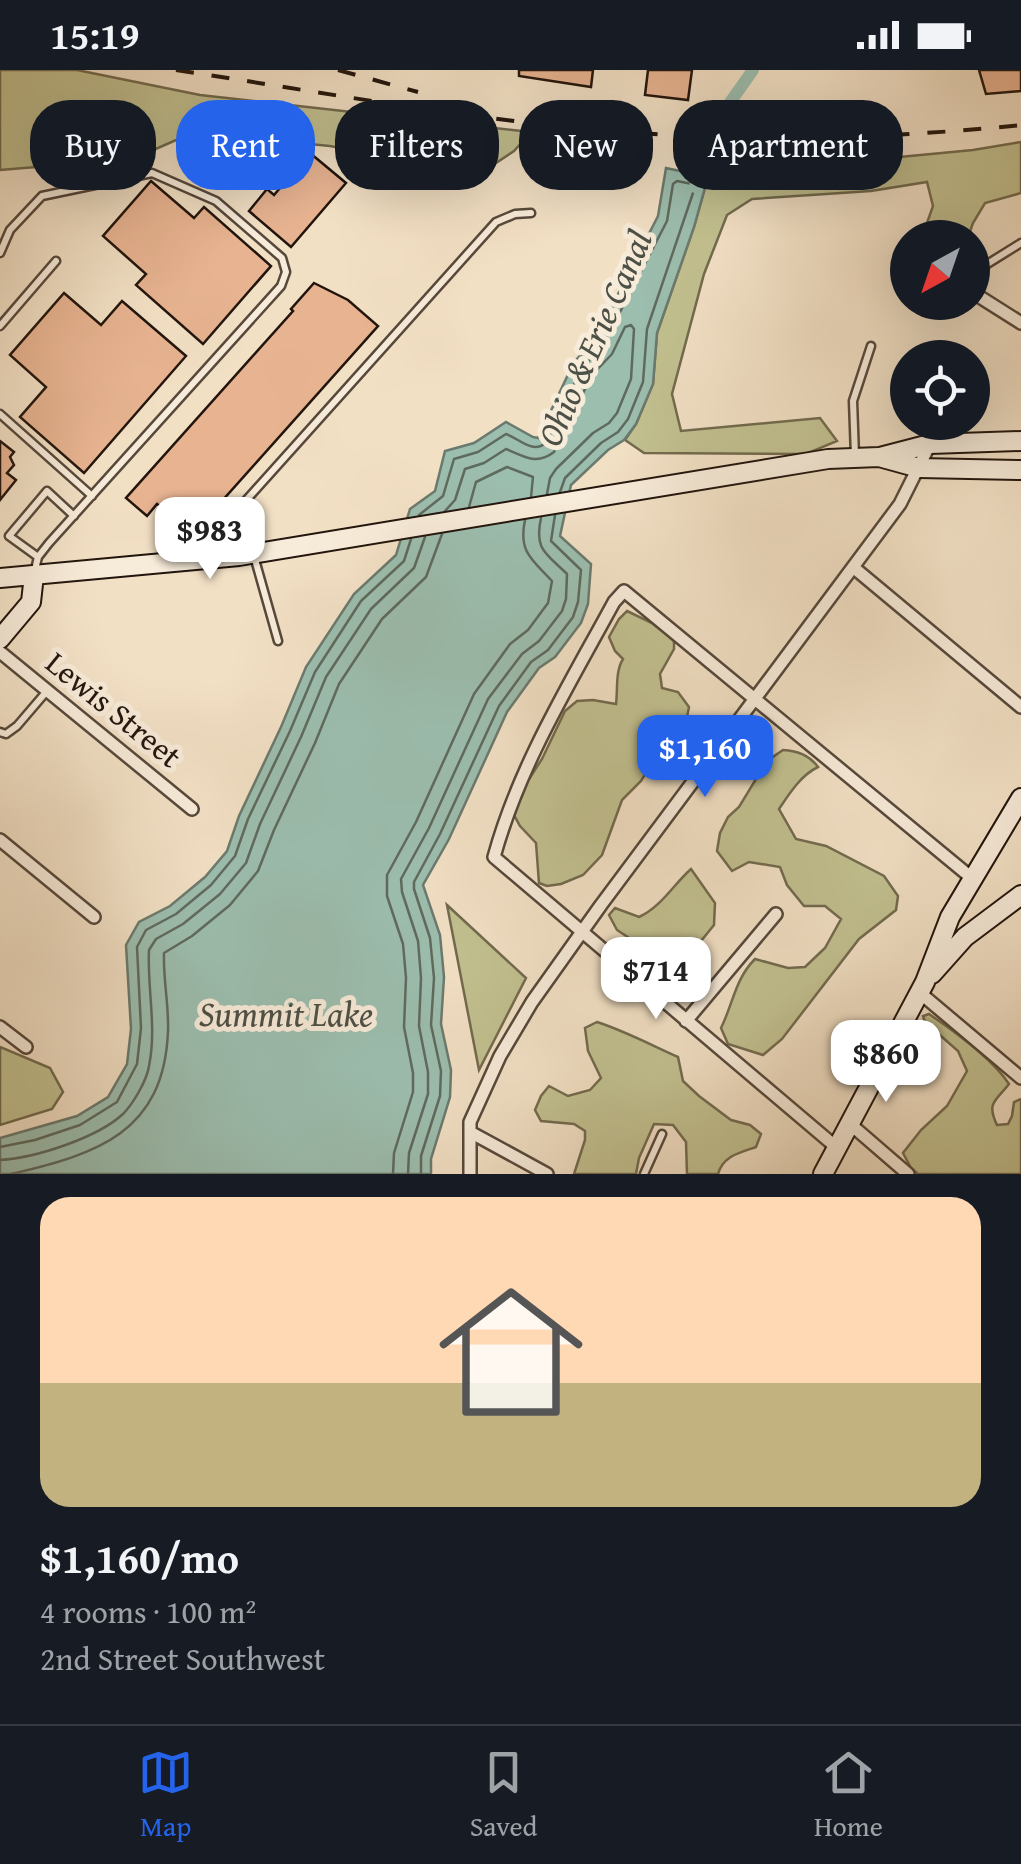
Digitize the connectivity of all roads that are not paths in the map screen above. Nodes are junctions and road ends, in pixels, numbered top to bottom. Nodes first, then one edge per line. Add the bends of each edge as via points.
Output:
1 (531, 213) dead end
2 (1021, 243) edge
3 (1011, 248) junction
4 (0, 254) edge
5 (1021, 254) edge
6 (56, 260) dead end
7 (990, 263) edge
8 (990, 303) edge
9 (1021, 323) edge
10 (0, 326) edge
11 (871, 346) dead end
12 (0, 414) edge
13 (1021, 441) edge
14 (930, 444) junction
15 (855, 457) junction
16 (879, 457) junction
17 (919, 468) junction
18 (1021, 470) edge
19 (92, 496) junction
20 (74, 516) junction
21 (253, 554) junction
22 (216, 558) junction
23 (36, 566) junction
24 (853, 567) junction
25 (0, 578) edge
26 (0, 640) edge
27 (278, 641) dead end
28 (0, 652) edge
29 (47, 691) junction
30 (755, 699) junction
31 (1021, 707) edge
32 (0, 732) edge
33 (1021, 798) edge
34 (192, 809) dead end
35 (0, 840) edge
36 (972, 879) junction
37 (1021, 895) edge
38 (776, 914) dead end
39 (94, 917) dead end
40 (581, 932) junction
41 (922, 988) junction
42 (686, 1021) junction
43 (0, 1026) edge
44 (26, 1047) dead end
45 (1021, 1078) edge
46 (849, 1122) junction
47 (470, 1132) junction
48 (662, 1134) dead end
49 (836, 1148) junction
50 (470, 1174) edge
51 (546, 1174) edge
52 (644, 1174) edge
53 (822, 1174) edge
54 (908, 1174) edge

1 - 22 lane via 496,222 231,517
2 - 3 lane
3 - 5 lane
3 - 7 lane
4 - 19 lane via 10,230 42,196 152,174 216,201 282,258 281,286
6 - 10 lane
8 - 9 street
11 - 15 lane via 852,401
12 - 19 lane
13 - 14 main road
14 - 16 main road
14 - 17 street
15 - 16 main road
15 - 21 main road
16 - 17 main road
17 - 18 main road
17 - 24 street
19 - 20 lane
20 - 23 lane
20 - 23 lane via 47,492 9,536
21 - 22 main road
21 - 27 lane
22 - 23 main road
23 - 25 main road
23 - 26 main road via 31,602
24 - 30 street
24 - 31 street
28 - 29 street, Lewis Street
29 - 32 lane via 17,726
29 - 34 street, Lewis Street
30 - 36 street
30 - 40 street
30 - 40 street via 624,591 614,602 526,767 494,857
33 - 36 main road
35 - 39 street
36 - 41 main road
37 - 41 main road via 965,938
38 - 42 street
40 - 42 street
40 - 47 street via 500,1056
41 - 45 street
41 - 46 main road
42 - 49 street
43 - 44 street
46 - 49 main road
46 - 54 street
47 - 50 street
47 - 51 street
48 - 52 lane
49 - 53 main road

